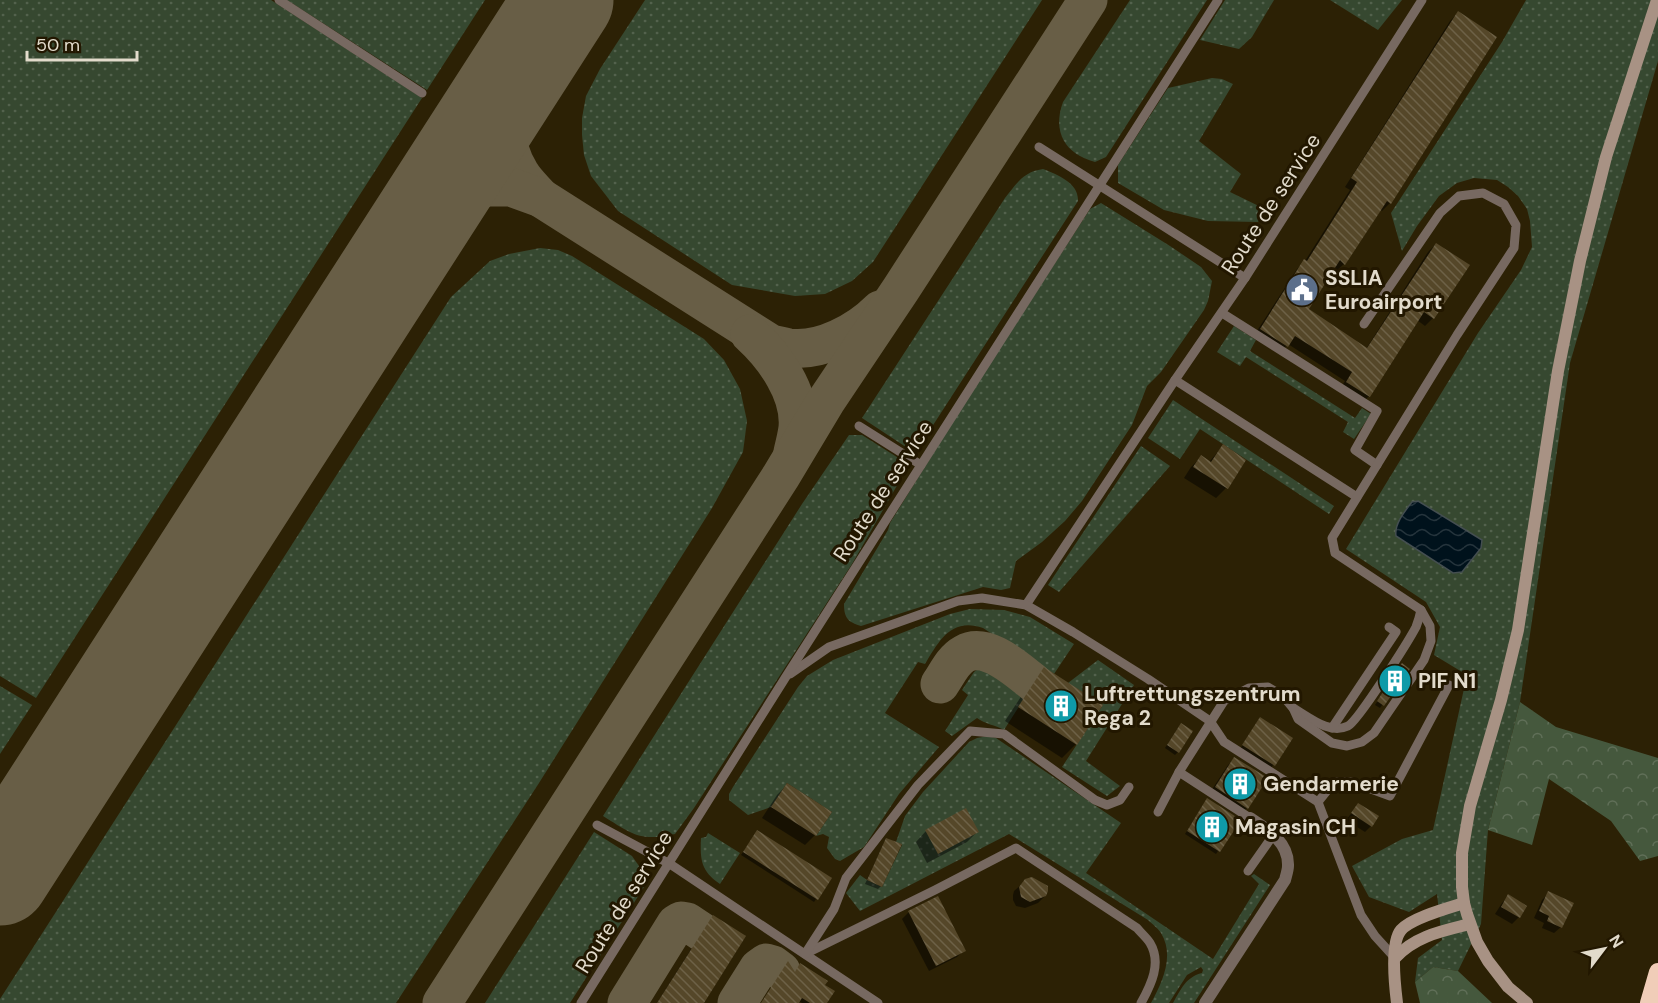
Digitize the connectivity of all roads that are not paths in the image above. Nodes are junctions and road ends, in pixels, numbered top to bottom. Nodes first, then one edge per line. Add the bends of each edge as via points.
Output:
1 (279, 0) edge
2 (1218, 0) edge
3 (1422, 0) edge
4 (1657, 0) edge
5 (422, 93) dead end
6 (1039, 147) dead end
7 (1099, 184) junction
8 (1245, 278) junction
9 (1221, 313) junction
10 (1364, 324) dead end
11 (1175, 380) junction
12 (859, 426) dead end
13 (921, 465) junction
14 (1377, 465) junction
15 (1357, 497) junction
16 (1026, 605) junction
17 (1421, 610) junction
18 (1389, 627) dead end
19 (787, 675) junction
20 (1449, 685) dead end
21 (1293, 708) junction
22 (1210, 721) junction
23 (1332, 728) junction
24 (1179, 772) junction
25 (1129, 787) dead end
26 (1317, 802) junction
27 (1158, 812) dead end
28 (1250, 818) joint
29 (597, 825) dead end
30 (1274, 834) junction
31 (670, 864) junction
32 (1248, 871) dead end
33 (1464, 903) junction
34 (1470, 924) junction
35 (805, 954) junction
36 (1395, 958) junction
37 (1658, 972) edge
38 (581, 1003) edge
39 (878, 1003) edge
40 (1141, 1003) edge
41 (1205, 1003) edge
42 (1397, 1003) edge
43 (1527, 1003) edge
44 (1650, 1003) edge

1 - 5 lane
2 - 7 lane, Route de service
3 - 8 lane, Route de service
4 - 33 main road via 1606,157 1580,261 1558,371 1518,630 1470,806 1462,853
6 - 7 lane
7 - 8 lane
7 - 13 lane, Route de service
8 - 9 lane, Route de service
9 - 11 lane, Route de service
9 - 14 lane via 1377,411 1354,450
10 - 14 lane via 1452,201 1459,196 1483,193 1503,204 1516,225 1514,248
11 - 15 lane
11 - 16 lane, Route de service
12 - 13 lane
13 - 19 lane, Route de service
14 - 15 lane
15 - 17 lane via 1332,538 1335,554
16 - 19 lane via 982,598 958,601 829,647
16 - 22 lane via 1110,654
17 - 21 lane via 1430,626 1431,641 1424,660 1374,733 1347,746 1332,743 1298,719
17 - 23 lane via 1417,626 1365,707 1349,726
18 - 23 lane via 1396,632 1371,664
19 - 31 lane, Route de service
20 - 26 lane via 1390,796 1352,782 1334,782
21 - 22 lane via 1268,687 1249,688 1224,701
21 - 23 lane
22 - 24 lane
22 - 26 lane via 1224,742
24 - 27 lane
24 - 28 lane
25 - 35 lane via 1120,800 1107,805 1004,734 970,731 918,785 846,878 834,909
26 - 36 lane via 1361,915
28 - 30 street
29 - 31 lane
30 - 32 lane
30 - 41 street via 1285,851 1285,880
31 - 35 lane
31 - 38 lane, Route de service
33 - 34 main road
33 - 36 main road via 1408,924 1395,941
34 - 36 main road via 1430,934
34 - 43 main road via 1488,961 1508,987
35 - 39 lane
35 - 40 lane via 1016,848 1137,928 1151,944 1156,965 1152,984
36 - 42 main road
37 - 44 highway

